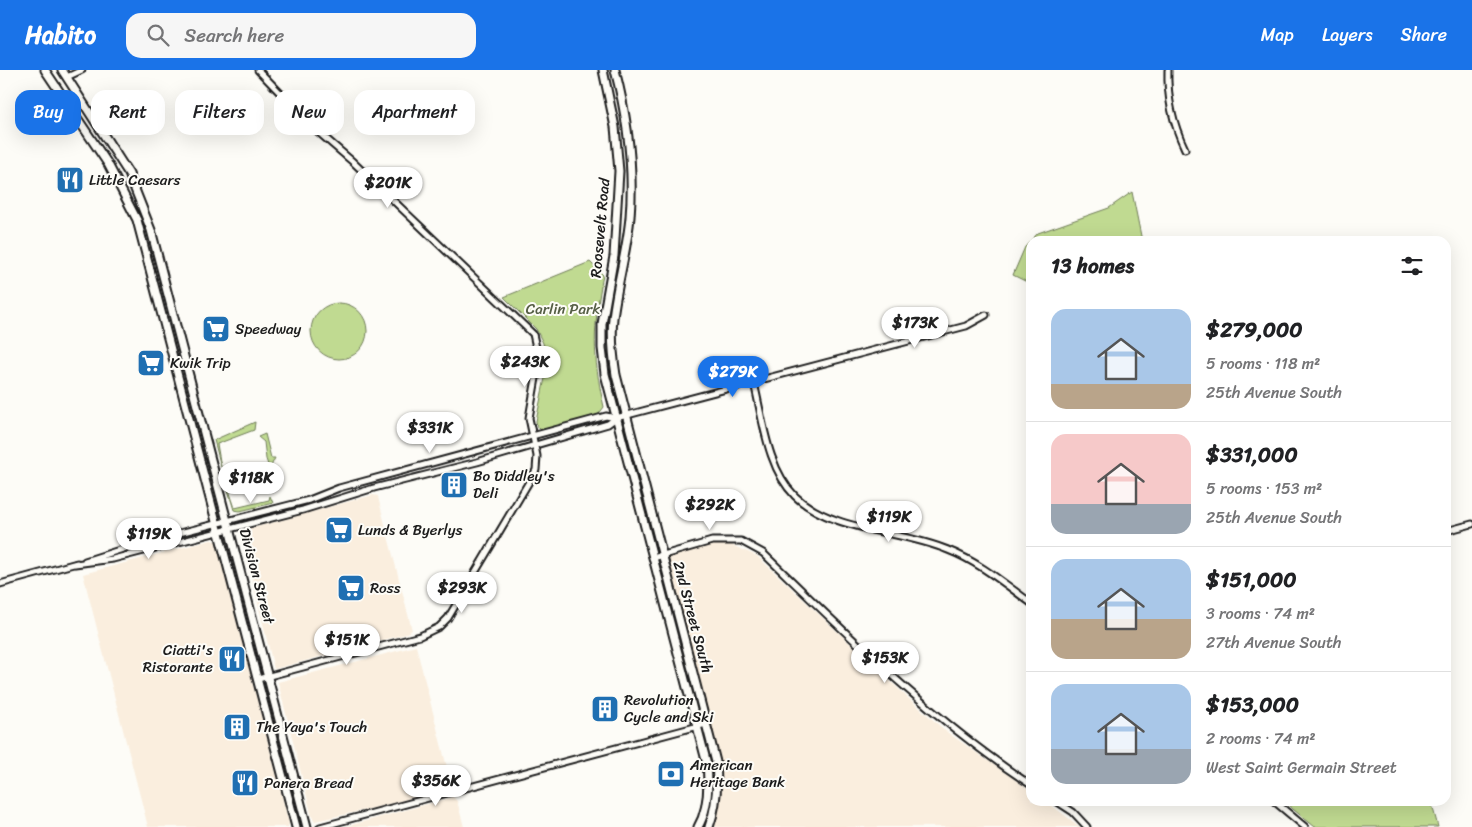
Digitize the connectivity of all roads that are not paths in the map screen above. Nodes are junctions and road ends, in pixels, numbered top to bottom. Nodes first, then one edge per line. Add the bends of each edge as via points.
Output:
1 (45, 70) edge
2 (82, 70) edge
3 (258, 70) edge
4 (603, 70) edge
5 (615, 70) edge
6 (1168, 70) edge
7 (64, 73) edge
8 (1185, 149) dead end
9 (986, 315) dead end
10 (754, 382) junction
11 (626, 415) junction
12 (616, 418) junction
13 (532, 437) junction
14 (534, 446) junction
15 (228, 520) junction
16 (217, 522) junction
17 (1472, 524) edge
18 (230, 528) junction
19 (1451, 529) edge
20 (219, 531) junction
21 (663, 555) junction
22 (653, 558) junction
23 (75, 564) junction
24 (0, 584) edge
25 (1026, 599) edge
26 (268, 676) junction
27 (258, 679) junction
28 (706, 724) junction
29 (697, 726) junction
30 (1026, 782) edge
31 (1064, 806) edge
32 (1280, 806) edge
33 (296, 827) edge
34 (307, 827) edge
35 (320, 827) edge
36 (698, 827) edge
37 (709, 827) edge
38 (1087, 827) edge
39 (1305, 827) edge

1 - 16 main road, Division Street via 108,164 137,220
2 - 7 street
3 - 13 street via 316,130 533,334 539,361 529,418
4 - 12 main road, Roosevelt Road via 614,127 618,171 614,256 602,324 602,348
5 - 11 main road, Roosevelt Road via 626,129 630,216 613,319 612,350
6 - 8 street via 1169,104
7 - 15 main road, Division Street via 120,158 147,217
9 - 10 street via 966,326
10 - 11 street
10 - 25 street via 773,460 796,496 826,516 947,549 973,561
11 - 12 street
11 - 21 main road, 2nd Street South
12 - 13 street via 606,416
12 - 14 street via 608,424
12 - 22 main road, 2nd Street South
13 - 14 street
13 - 15 street
14 - 18 street
14 - 26 street via 536,470 448,618 434,630 420,636
15 - 16 street
15 - 18 main road, Division Street
16 - 20 main road, Division Street
16 - 23 street
17 - 19 street
18 - 20 street
18 - 26 main road, Division Street
20 - 23 street via 106,560
20 - 27 main road, Division Street
21 - 22 street
21 - 28 main road, 2nd Street South
21 - 30 street via 712,541 741,541 763,553 902,686 988,757
22 - 29 main road, 2nd Street South
23 - 24 street
26 - 27 street
26 - 34 main road, Division Street
27 - 33 main road, Division Street
28 - 29 street
28 - 37 main road, 2nd Street South via 716,762 718,786
29 - 35 street
29 - 36 main road, 2nd Street South via 708,779 706,809
31 - 38 street
32 - 39 street

